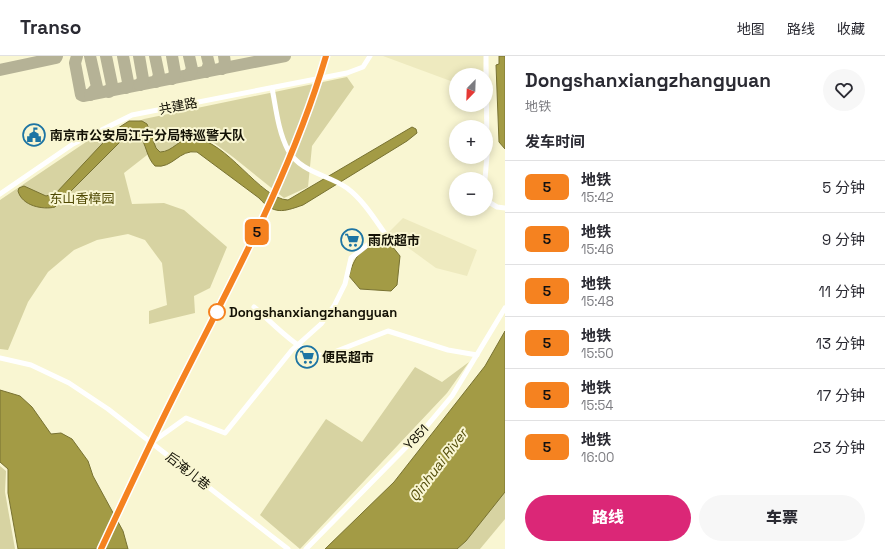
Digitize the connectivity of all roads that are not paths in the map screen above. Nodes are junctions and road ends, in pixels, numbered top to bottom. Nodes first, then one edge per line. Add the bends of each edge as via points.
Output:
1 (370, 56) edge
2 (486, 56) edge
3 (272, 88) junction
4 (486, 172) edge
5 (0, 194) edge
6 (493, 204) edge
7 (505, 208) edge
8 (254, 307) dead end
9 (505, 308) edge
10 (298, 344) junction
11 (477, 355) junction
12 (0, 358) edge
13 (151, 443) junction
14 (288, 549) edge
15 (306, 549) edge

1 - 3 street, 共建路 via 363,67 347,73
2 - 4 street
3 - 5 street, 共建路 via 132,115 73,144
3 - 10 street via 281,133 289,151 308,170 345,187 355,195 386,235 370,243 351,258 345,284 334,306 321,324
6 - 7 street
8 - 10 street
9 - 11 street, Y851
10 - 11 street via 315,355 324,356 388,331 448,350
10 - 13 street via 225,433 186,418
11 - 15 street, Y851 via 452,396 426,427
12 - 13 street, 后淹儿巷 via 31,365 69,383 108,409
13 - 14 street, 后淹儿巷

